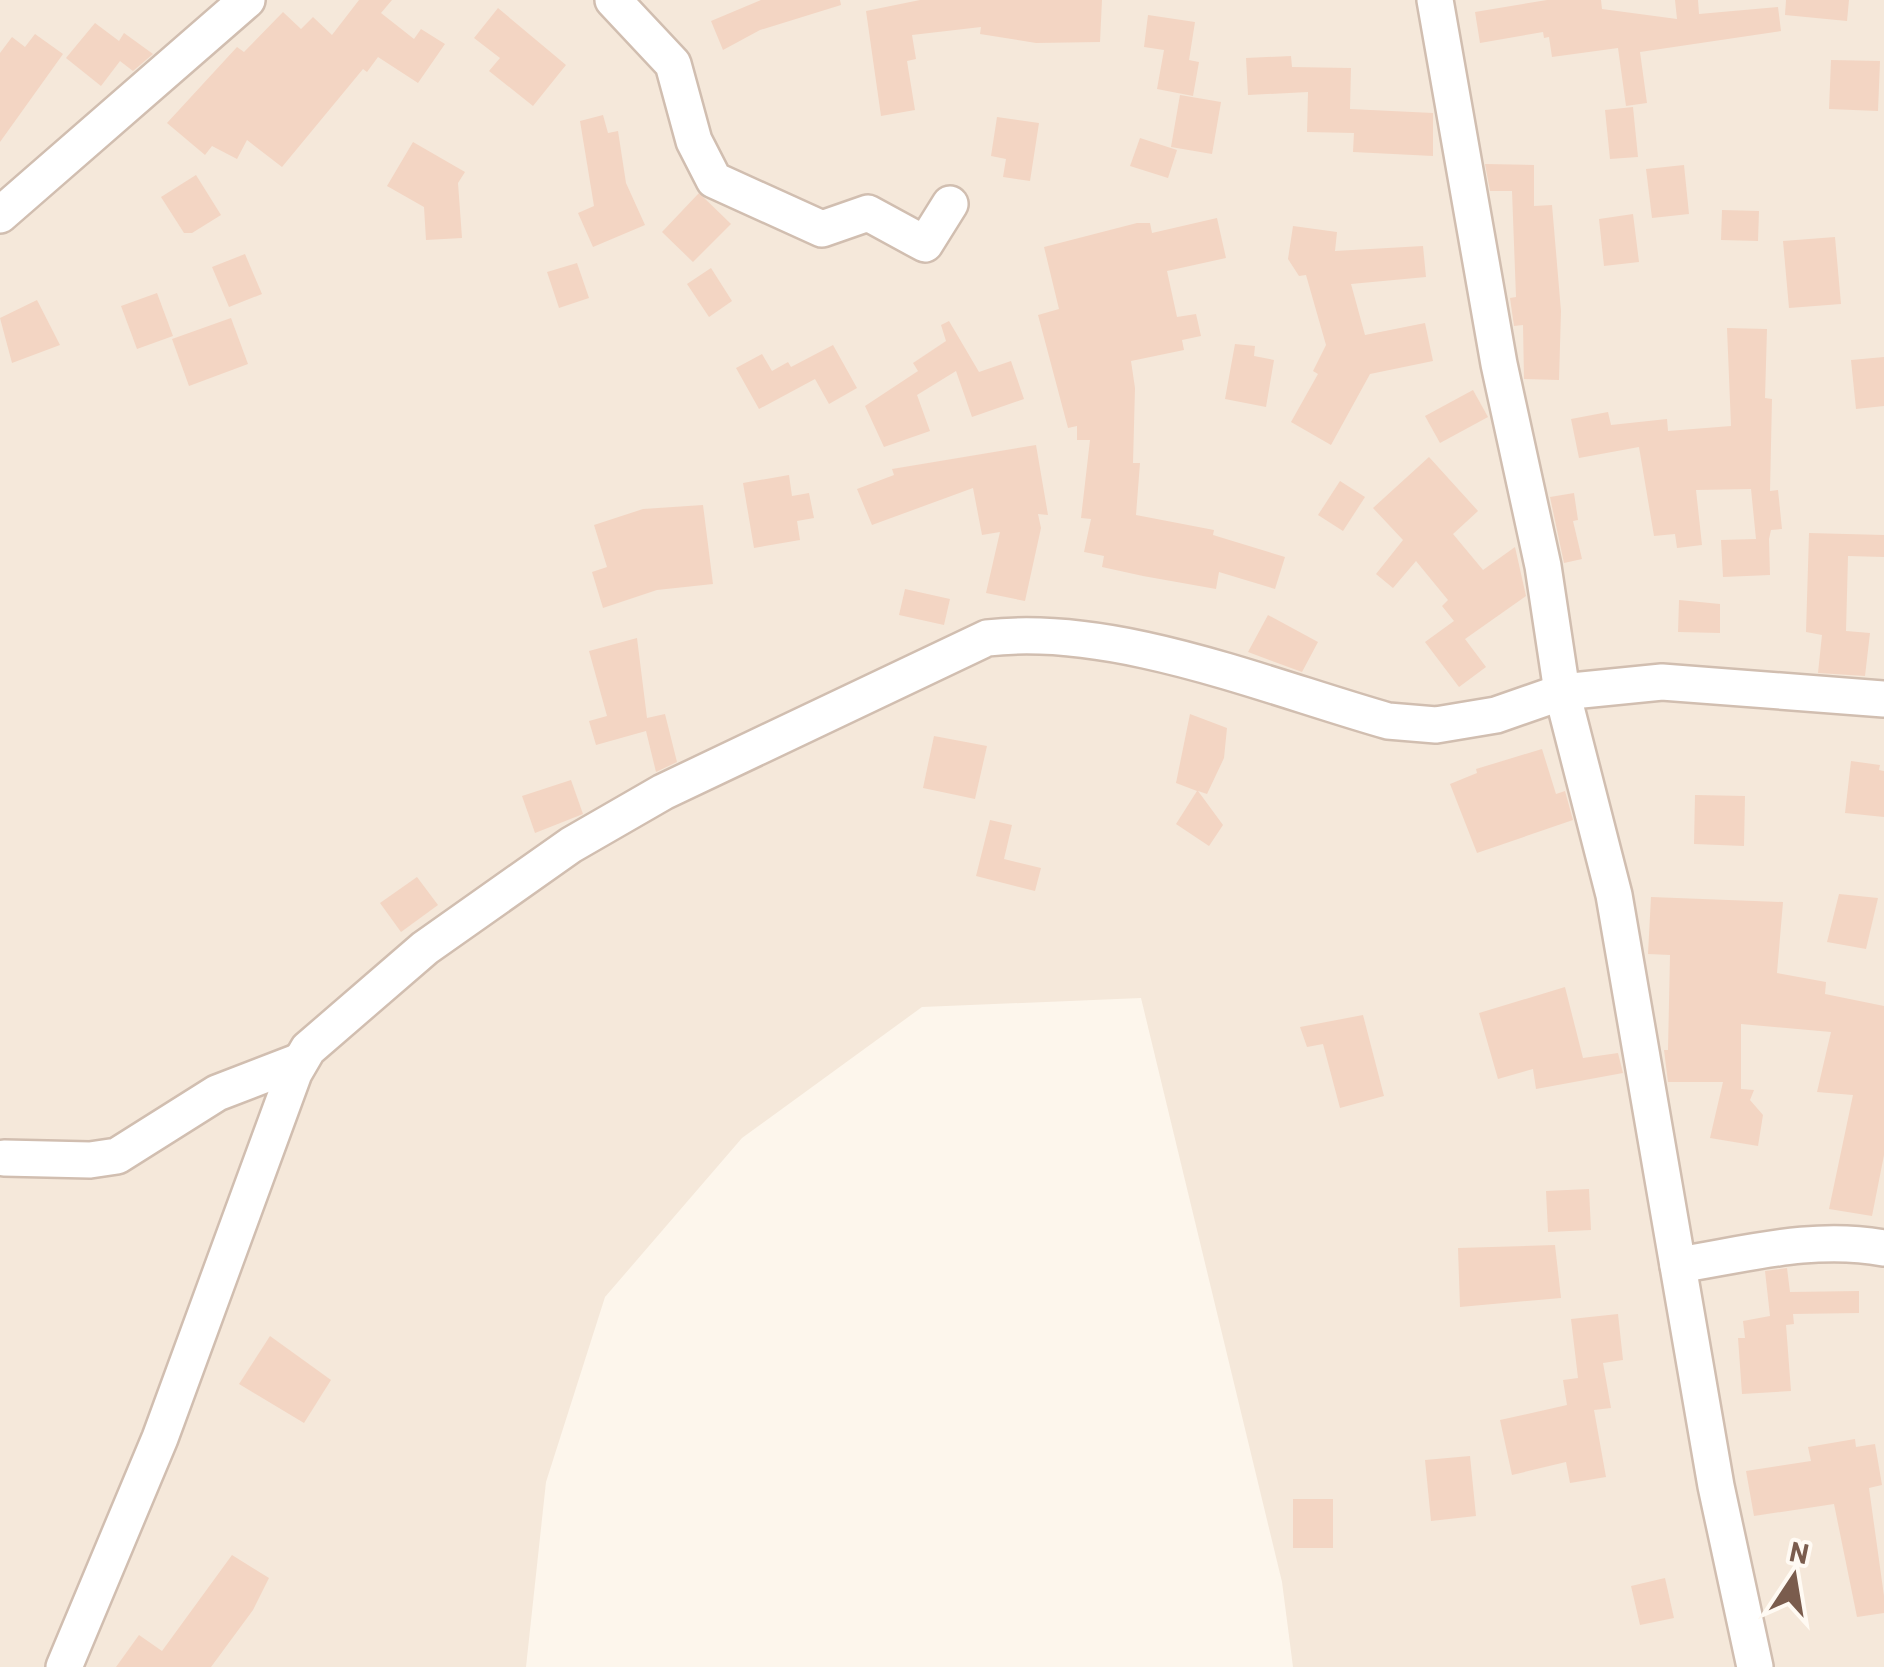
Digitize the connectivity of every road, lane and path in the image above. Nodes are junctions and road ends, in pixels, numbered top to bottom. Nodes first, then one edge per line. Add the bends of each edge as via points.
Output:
1 (248, 0) edge
2 (613, 0) edge
3 (1434, 0) edge
4 (950, 204) dead end
5 (0, 215) edge
6 (1562, 692) junction
7 (1884, 699) edge
8 (300, 1061) junction
9 (4, 1158) dead end
10 (1884, 1248) edge
11 (1678, 1265) junction
12 (61, 1660) edge
13 (1755, 1667) edge

1 - 5 street
2 - 4 street via 672,64 694,141 714,180 822,229 868,213 926,244
3 - 6 street
6 - 7 street via 1662,682
6 - 8 street via 1436,725 1388,721 1093,639 1030,633 987,638 663,792 570,845 424,948
6 - 11 street via 1614,894
8 - 9 street via 217,1093 117,1156
8 - 12 street via 160,1438
10 - 11 street via 1796,1244
11 - 13 street

